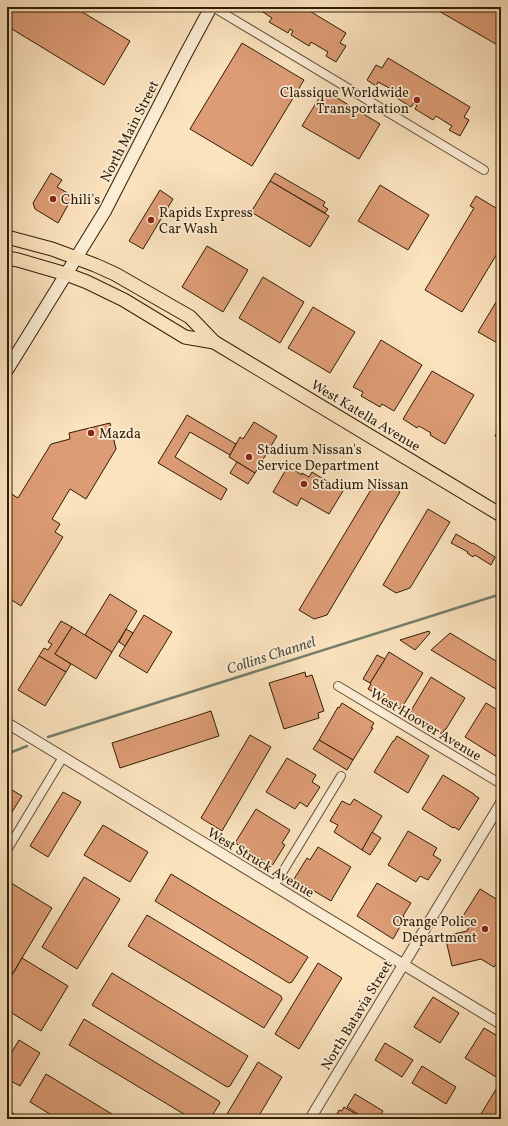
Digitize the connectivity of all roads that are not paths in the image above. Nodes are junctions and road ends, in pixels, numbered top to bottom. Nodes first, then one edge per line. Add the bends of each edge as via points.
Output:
1 (212, 7) edge
2 (484, 170) dead end
3 (7, 237) edge
4 (7, 258) edge
5 (76, 258) junction
6 (66, 274) junction
7 (214, 342) junction
8 (7, 370) edge
9 (501, 515) edge
10 (338, 686) dead end
11 (7, 723) edge
12 (63, 758) junction
13 (341, 776) dead end
14 (501, 784) edge
15 (501, 803) edge
16 (7, 850) edge
17 (274, 886) junction
18 (403, 964) junction
19 (501, 1024) edge
20 (310, 1119) edge

1 - 2 street
1 - 5 main road, North Main Street via 105,211
3 - 5 main road, West Katella Avenue
4 - 6 main road, West Katella Avenue
5 - 6 main road, North Main Street
5 - 7 main road, West Katella Avenue via 115,274 190,317
6 - 7 main road, West Katella Avenue via 124,300 185,336
6 - 8 main road, North Main Street
7 - 9 main road, West Katella Avenue
10 - 14 street, West Hoover Avenue
11 - 12 street, West Struck Avenue
12 - 16 street
12 - 17 street, West Struck Avenue
13 - 17 street
15 - 18 street, North Batavia Street
17 - 18 street, West Struck Avenue
18 - 19 street, West Struck Avenue
18 - 20 street, North Batavia Street

